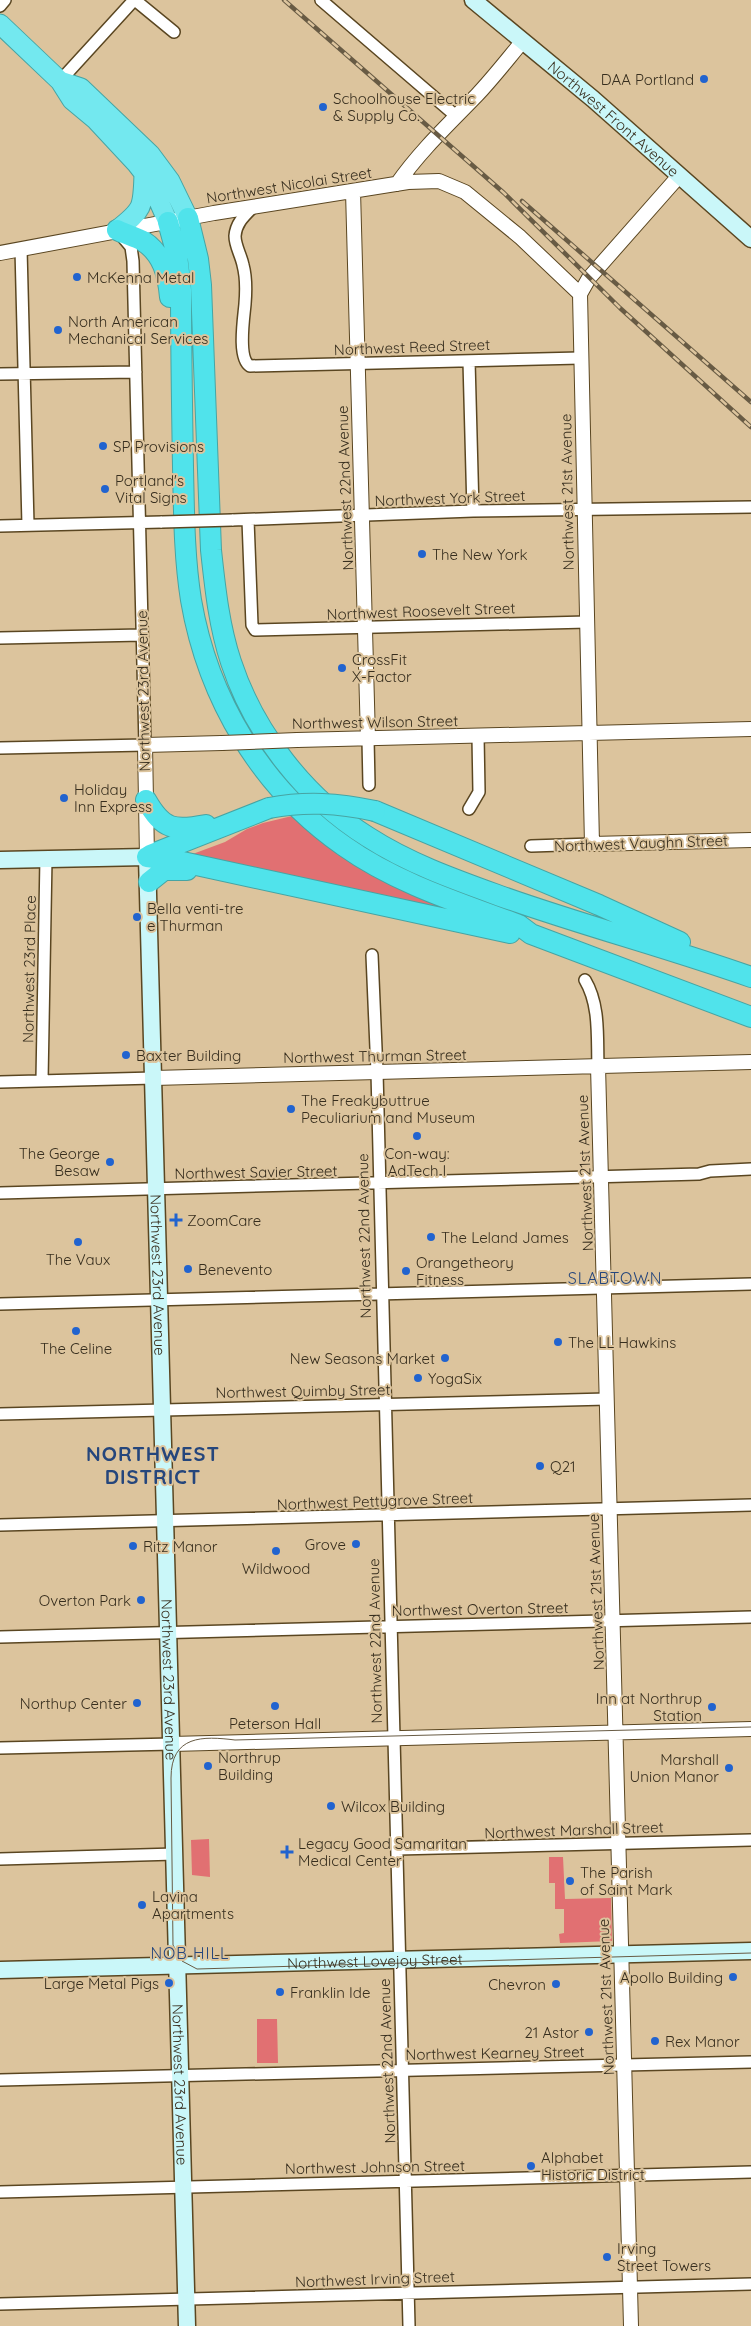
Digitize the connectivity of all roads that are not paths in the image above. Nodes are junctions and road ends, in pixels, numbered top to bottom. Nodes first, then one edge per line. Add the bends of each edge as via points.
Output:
1 (5, 0) edge
2 (134, 0) edge
3 (321, 0) edge
4 (473, 0) edge
5 (0, 6) edge
6 (0, 24) edge
7 (174, 32) dead end
8 (522, 42) junction
9 (60, 81) junction
10 (456, 116) junction
11 (144, 172) junction
12 (679, 176) junction
13 (397, 184) junction
14 (353, 191) junction
15 (253, 208) junction
16 (188, 218) junction
17 (168, 222) junction
18 (117, 230) junction
19 (751, 239) edge
20 (21, 249) junction
21 (0, 253) edge
22 (580, 294) junction
23 (580, 358) junction
24 (469, 361) junction
25 (358, 364) junction
26 (136, 372) junction
27 (181, 372) junction
28 (0, 374) edge
29 (24, 374) junction
30 (751, 507) edge
31 (584, 510) junction
32 (473, 511) junction
33 (362, 515) junction
34 (248, 520) junction
35 (139, 523) junction
36 (28, 525) junction
37 (0, 526) edge
38 (587, 622) junction
39 (365, 628) junction
40 (142, 635) junction
41 (0, 638) edge
42 (751, 730) edge
43 (590, 734) junction
44 (478, 736) junction
45 (368, 739) junction
46 (145, 744) junction
47 (0, 748) edge
48 (369, 785) dead end
49 (146, 800) junction
50 (470, 809) dead end
51 (245, 817) junction
52 (751, 840) edge
53 (592, 844) junction
54 (531, 846) dead end
55 (147, 857) junction
56 (46, 858) junction
57 (0, 860) edge
58 (149, 882) junction
59 (282, 884) junction
60 (531, 934) junction
61 (372, 955) dead end
62 (691, 955) junction
63 (751, 977) edge
64 (585, 980) dead end
65 (751, 1017) edge
66 (751, 1062) edge
67 (598, 1066) junction
68 (377, 1072) junction
69 (154, 1078) junction
70 (42, 1080) junction
71 (0, 1082) edge
72 (751, 1170) edge
73 (601, 1177) junction
74 (379, 1184) junction
75 (157, 1189) junction
76 (0, 1193) edge
77 (751, 1284) edge
78 (604, 1288) junction
79 (382, 1294) junction
80 (160, 1299) junction
81 (0, 1304) edge
82 (607, 1399) junction
83 (385, 1404) junction
84 (163, 1409) junction
85 (0, 1414) edge
86 (751, 1505) edge
87 (610, 1509) junction
88 (388, 1516) junction
89 (166, 1521) junction
90 (0, 1525) edge
91 (751, 1617) edge
92 (613, 1621) junction
93 (391, 1626) junction
94 (169, 1632) junction
95 (0, 1637) edge
96 (751, 1729) edge
97 (616, 1732) junction
98 (394, 1739) junction
99 (172, 1744) junction
100 (0, 1748) edge
101 (751, 1840) edge
102 (619, 1843) junction
103 (398, 1849) junction
104 (175, 1854) junction
105 (0, 1858) edge
106 (751, 1951) edge
107 (621, 1954) junction
108 (400, 1960) junction
109 (178, 1965) junction
110 (0, 1970) edge
111 (751, 2062) edge
112 (624, 2065) junction
113 (404, 2070) junction
114 (181, 2076) junction
115 (0, 2080) edge
116 (751, 2172) edge
117 (627, 2176) junction
118 (406, 2182) junction
119 (184, 2187) junction
120 (0, 2192) edge
121 (751, 2284) edge
122 (630, 2287) junction
123 (409, 2293) junction
124 (186, 2299) junction
125 (0, 2304) edge
126 (187, 2326) edge
127 (410, 2326) edge
128 (631, 2326) edge

1 - 5 street
2 - 7 street
2 - 9 street
3 - 10 street
4 - 8 main road, Northwest Front Avenue
6 - 9 highway
8 - 10 street
8 - 12 main road, Northwest Front Avenue via 593,99
9 - 11 highway via 72,100 96,120
9 - 16 highway via 80,88 150,154 170,181
10 - 13 street via 410,165
11 - 17 highway
11 - 18 highway via 144,196 140,210
12 - 19 main road, Northwest Front Avenue
12 - 22 street via 589,278
13 - 14 street, Northwest Nicolai Street
13 - 22 street, Northwest Nicolai Street via 432,181 453,185 465,192 534,249
14 - 15 street, Northwest Nicolai Street
14 - 25 street, Northwest 22nd Avenue
15 - 16 street, Northwest Nicolai Street
15 - 25 street, Northwest Reed Street via 242,217 236,230 242,262 245,304 242,315 243,357 246,363 255,366
16 - 17 street, Northwest Nicolai Street
16 - 62 highway via 201,285 211,550 216,593 226,645 240,686 283,760 342,819 418,864 513,900
17 - 18 street, Northwest Nicolai Street
17 - 27 highway via 180,271
18 - 20 street, Northwest Nicolai Street
18 - 26 street, Northwest 23rd Avenue via 129,242 132,252
18 - 27 highway via 142,241 164,266 169,288 172,352
20 - 21 street, Northwest Nicolai Street
20 - 29 street
22 - 23 street, Northwest 21st Avenue
23 - 24 street, Northwest Reed Street
23 - 31 street, Northwest 21st Avenue
24 - 25 street, Northwest Reed Street
24 - 32 street
25 - 33 street, Northwest 22nd Avenue
26 - 29 street
26 - 35 street, Northwest 23rd Avenue
27 - 60 highway via 186,546 191,600 210,671 240,735 268,776 292,802 344,847 394,875 520,925
28 - 29 street
29 - 36 street
30 - 31 street, Northwest York Street
31 - 32 street, Northwest York Street
31 - 38 street, Northwest 21st Avenue
32 - 33 street, Northwest York Street
33 - 34 street, Northwest York Street
33 - 39 street, Northwest 22nd Avenue
34 - 35 street, Northwest York Street, bridge
34 - 39 street, Northwest Roosevelt Street via 252,625 255,630
35 - 36 street, Northwest York Street
35 - 40 street, Northwest 23rd Avenue
36 - 37 street, Northwest York Street
38 - 39 street, Northwest Roosevelt Street
38 - 43 street, Northwest 21st Avenue
39 - 45 street, Northwest 22nd Avenue
40 - 41 street
40 - 46 street, Northwest 23rd Avenue
42 - 43 street, Northwest Wilson Street
43 - 44 street, Northwest Wilson Street
43 - 53 street, Northwest 21st Avenue
44 - 45 street, Northwest Wilson Street
44 - 50 street via 479,792
45 - 46 street, Northwest Wilson Street, bridge
45 - 48 street, Northwest 22nd Avenue
46 - 47 street, Northwest Wilson Street
46 - 49 street, Northwest 23rd Avenue
49 - 51 highway via 158,819 182,830
49 - 55 street, Northwest 23rd Avenue
51 - 55 highway
51 - 62 highway, bridge via 269,808 318,803 375,811 679,941
52 - 53 street, Northwest Vaughn Street
53 - 54 street, Northwest Vaughn Street
55 - 56 main road
55 - 58 main road, Northwest 23rd Avenue
55 - 59 highway
56 - 57 main road
56 - 70 street, Northwest 23rd Place
58 - 59 highway via 164,870 177,869
58 - 69 main road, Northwest 23rd Avenue
59 - 60 highway via 519,936
60 - 65 highway
61 - 68 street, Northwest 22nd Avenue
62 - 63 highway
64 - 67 street, Northwest 21st Avenue via 596,1018
66 - 67 street, Northwest Thurman Street
67 - 68 street, Northwest Thurman Street
67 - 73 street, Northwest 21st Avenue
68 - 69 street, Northwest Thurman Street
68 - 74 street, Northwest 22nd Avenue
69 - 70 street, Northwest Thurman Street
69 - 75 main road, Northwest 23rd Avenue
70 - 71 street, Northwest Thurman Street
72 - 73 street, Northwest Savier Street
73 - 74 street, Northwest Savier Street
73 - 78 street, Northwest 21st Avenue
74 - 75 street, Northwest Savier Street
74 - 79 street, Northwest 22nd Avenue
75 - 76 street, Northwest Savier Street
75 - 80 main road, Northwest 23rd Avenue
77 - 78 street
78 - 79 street
78 - 82 street, Northwest 21st Avenue
79 - 80 street
79 - 83 street, Northwest 22nd Avenue
80 - 81 street
80 - 84 main road, Northwest 23rd Avenue
82 - 83 street, Northwest Quimby Street
82 - 87 street, Northwest 21st Avenue
83 - 84 street, Northwest Quimby Street
83 - 88 street, Northwest 22nd Avenue
84 - 85 street, Northwest Quimby Street
84 - 89 main road, Northwest 23rd Avenue
86 - 87 street, Northwest Pettygrove Street
87 - 88 street, Northwest Pettygrove Street
87 - 92 street, Northwest 21st Avenue
88 - 89 street, Northwest Pettygrove Street
88 - 93 street, Northwest 22nd Avenue
89 - 90 street, Northwest Pettygrove Street
89 - 94 main road, Northwest 23rd Avenue
91 - 92 street, Northwest Overton Street
92 - 93 street, Northwest Overton Street
92 - 97 street, Northwest 21st Avenue
93 - 94 street, Northwest Overton Street
93 - 98 street, Northwest 22nd Avenue
94 - 95 street, Northwest Overton Street
94 - 99 main road, Northwest 23rd Avenue
96 - 97 street
97 - 98 street
97 - 102 street, Northwest 21st Avenue
98 - 99 street
98 - 103 street, Northwest 22nd Avenue
99 - 100 street
99 - 104 main road, Northwest 23rd Avenue
101 - 102 street, Northwest Marshall Street
102 - 103 street, Northwest Marshall Street
102 - 107 street, Northwest 21st Avenue
103 - 108 street, Northwest 22nd Avenue
104 - 105 street
104 - 109 main road, Northwest 23rd Avenue
106 - 107 main road, Northwest Lovejoy Street
107 - 108 main road, Northwest Lovejoy Street
107 - 112 street, Northwest 21st Avenue
108 - 109 main road, Northwest Lovejoy Street
108 - 113 street, Northwest 22nd Avenue
109 - 110 main road, Northwest Lovejoy Street
109 - 114 main road, Northwest 23rd Avenue
111 - 112 street, Northwest Kearney Street
112 - 113 street, Northwest Kearney Street
112 - 117 street, Northwest 21st Avenue
113 - 114 street, Northwest Kearney Street
113 - 118 street, Northwest 22nd Avenue
114 - 115 street, Northwest Kearney Street
114 - 119 main road, Northwest 23rd Avenue
116 - 117 street, Northwest Johnson Street
117 - 118 street, Northwest Johnson Street
117 - 122 street, Northwest 21st Avenue
118 - 119 street, Northwest Johnson Street
118 - 123 street, Northwest 22nd Avenue
119 - 120 street, Northwest Johnson Street
119 - 124 main road, Northwest 23rd Avenue
121 - 122 street, Northwest Irving Street
122 - 123 street, Northwest Irving Street
122 - 128 street, Northwest 21st Avenue
123 - 124 street, Northwest Irving Street
123 - 127 street, Northwest 22nd Avenue
124 - 125 street, Northwest Irving Street
124 - 126 main road, Northwest 23rd Avenue

